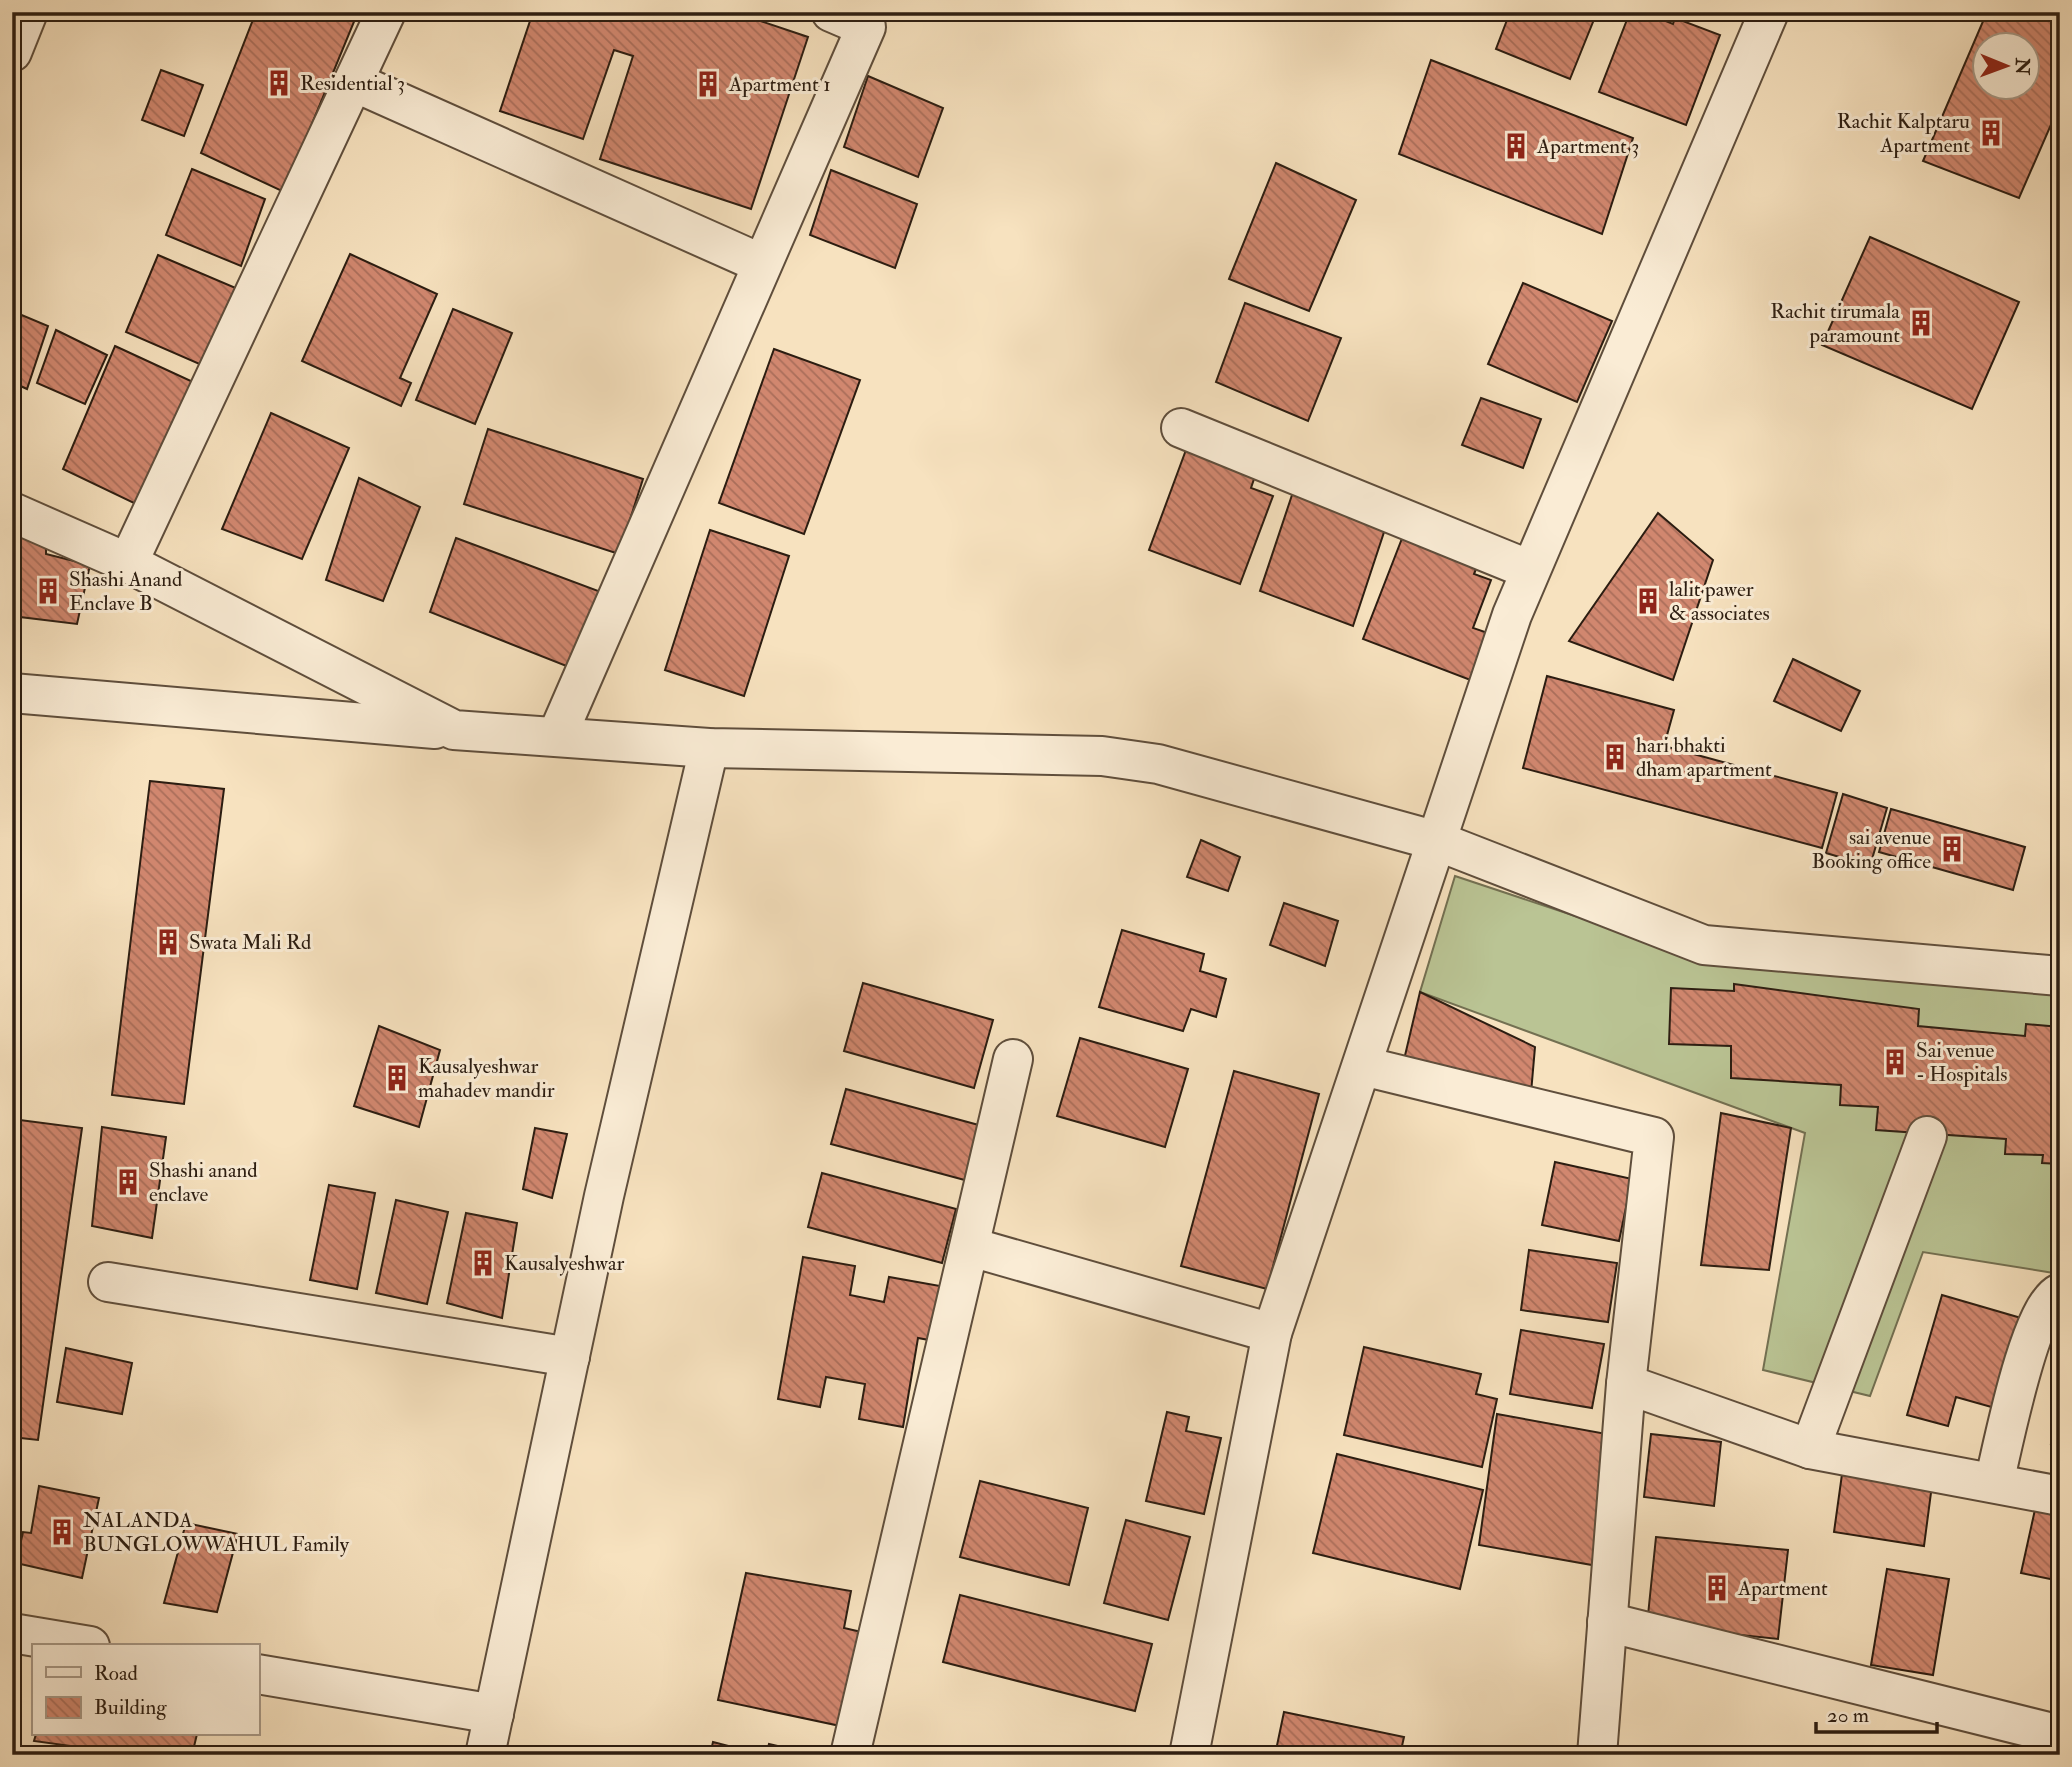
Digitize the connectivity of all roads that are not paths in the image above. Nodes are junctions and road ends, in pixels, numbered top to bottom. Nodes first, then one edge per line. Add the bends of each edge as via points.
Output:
1 (29, 12) edge
2 (386, 12) edge
3 (831, 12) edge
4 (1769, 12) edge
5 (12, 52) edge
6 (354, 82) junction
7 (762, 264) junction
8 (1181, 428) dead end
9 (12, 512) edge
10 (128, 563) junction
11 (1531, 570) junction
12 (12, 693) edge
13 (454, 730) junction
14 (557, 736) junction
15 (709, 748) junction
16 (1437, 841) junction
17 (2060, 976) edge
18 (1013, 1059) dead end
19 (1363, 1066) junction
20 (1927, 1136) dead end
21 (971, 1247) junction
22 (108, 1282) dead end
23 (2060, 1293) edge
24 (1272, 1333) junction
25 (570, 1357) junction
26 (1626, 1384) junction
27 (1810, 1449) junction
28 (1994, 1483) junction
29 (2060, 1496) edge
30 (1607, 1622) junction
31 (12, 1633) edge
32 (78, 1644) edge
33 (259, 1674) edge
34 (494, 1714) junction
35 (2060, 1735) edge
36 (485, 1755) edge
37 (850, 1755) edge
38 (1189, 1755) edge
39 (1597, 1755) edge

1 - 5 street
2 - 6 street
3 - 7 street via 866,27
4 - 11 street
6 - 7 street
6 - 10 street
7 - 14 street
8 - 11 street
9 - 10 street
10 - 13 street
11 - 16 street
12 - 13 street
13 - 14 street
14 - 15 street
15 - 16 street via 1102,755 1158,764
15 - 25 street
16 - 17 street via 1704,945
16 - 19 street
18 - 21 street
19 - 24 street
19 - 26 street via 1654,1138
20 - 27 street
21 - 24 street
21 - 37 street
22 - 25 street
23 - 28 street via 2052,1297 2034,1328
24 - 38 street
25 - 34 street
26 - 27 street
26 - 30 street
27 - 28 street
28 - 29 street
30 - 35 street
30 - 39 street
31 - 32 street
33 - 34 street
34 - 36 street

